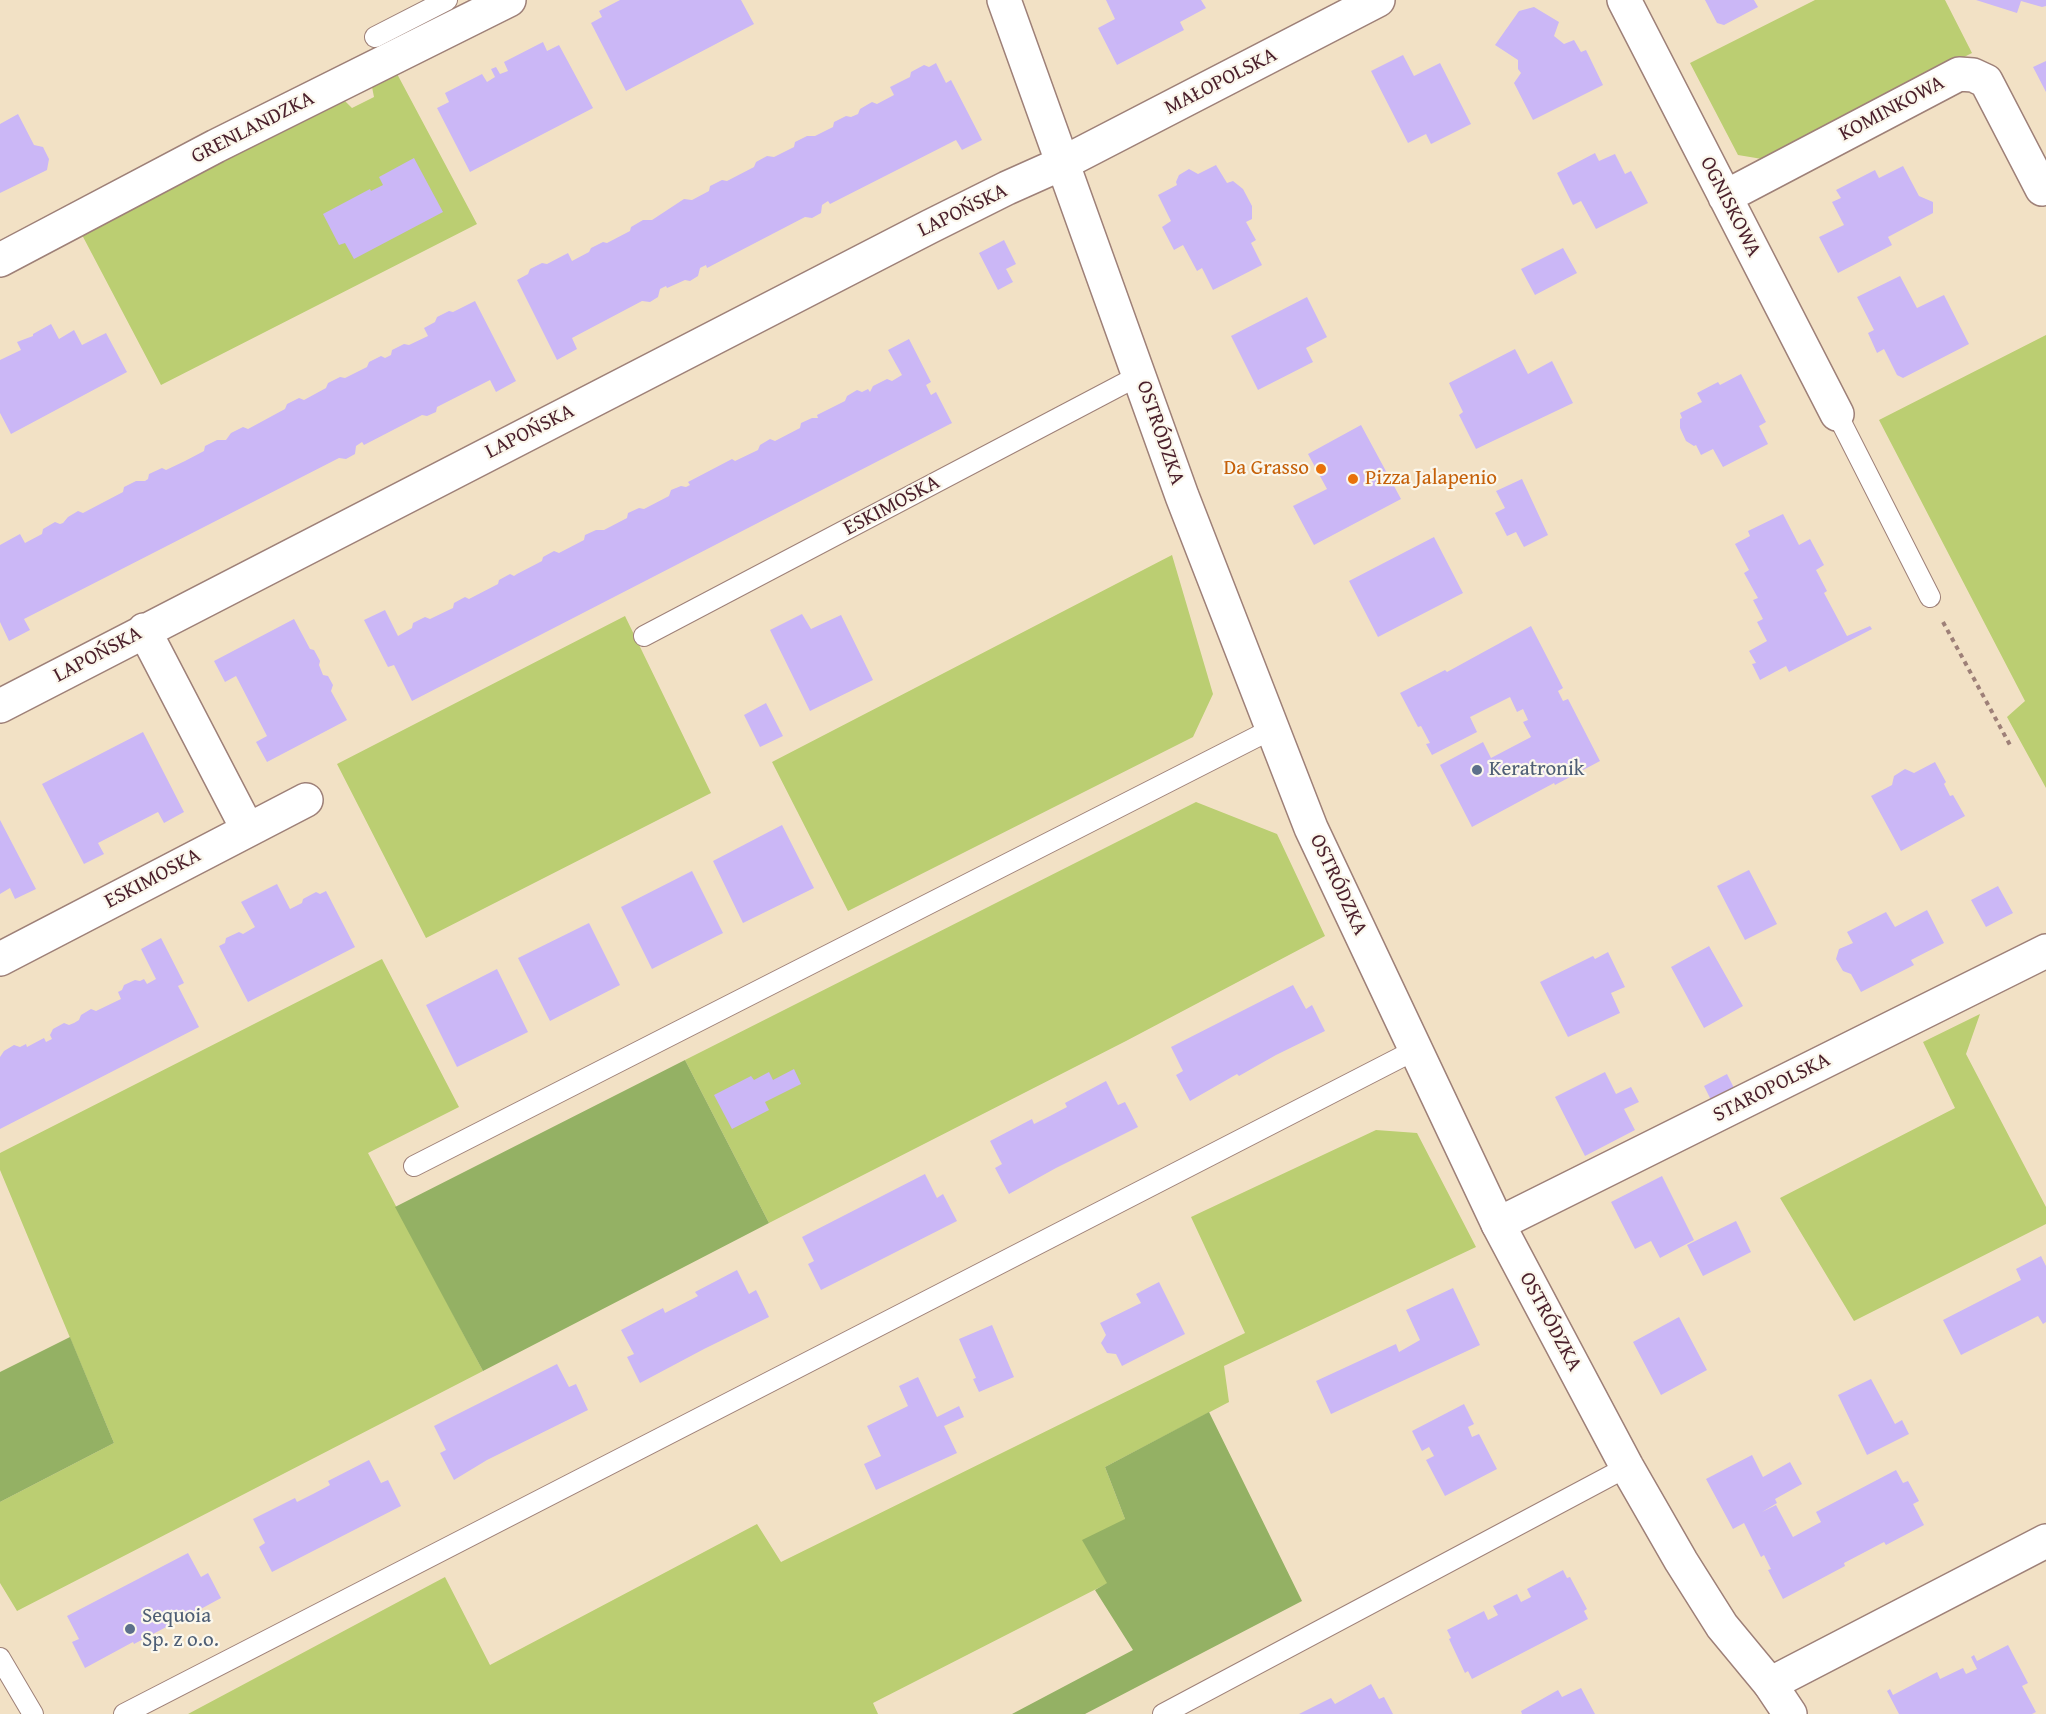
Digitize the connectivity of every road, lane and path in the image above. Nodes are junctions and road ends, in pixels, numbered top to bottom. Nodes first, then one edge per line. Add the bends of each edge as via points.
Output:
1 (447, 0) edge
2 (509, 0) edge
3 (1004, 0) edge
4 (1378, 0) edge
5 (1624, 0) edge
6 (375, 37) dead end
7 (1063, 163) junction
8 (2042, 189) dead end
9 (1725, 197) junction
10 (0, 260) edge
11 (1140, 375) junction
12 (1836, 414) joint
13 (1930, 597) joint
14 (144, 630) junction
15 (644, 636) dead end
16 (0, 706) edge
17 (1272, 729) junction
18 (2010, 746) dead end
19 (306, 800) dead end
20 (248, 830) junction
21 (2046, 951) edge
22 (0, 959) edge
23 (1415, 1050) junction
24 (414, 1166) dead end
25 (1498, 1224) junction
26 (1627, 1467) junction
27 (2046, 1541) edge
28 (0, 1658) edge
29 (1770, 1684) junction
30 (33, 1714) edge
31 (124, 1714) edge
32 (1163, 1714) edge
33 (1790, 1714) edge

1 - 6 lane
2 - 10 street, GRENLANDZKA via 216,146
3 - 7 street, OSTRÓDZKA
4 - 7 street, MAŁOPOLSKA
5 - 9 street, OGNISKOWA
7 - 11 street, OSTRÓDZKA
7 - 14 street, LAPOŃSKA via 929,227
8 - 9 street, KOMINKOWA via 1986,81 1959,74
9 - 12 street, OGNISKOWA
11 - 15 lane, ESKIMOSKA
11 - 17 street, OSTRÓDZKA
12 - 13 lane
13 - 18 path
14 - 16 street, LAPOŃSKA
14 - 20 street
17 - 23 street, OSTRÓDZKA via 1311,828
17 - 24 lane
19 - 20 street, ESKIMOSKA
20 - 22 street, ESKIMOSKA
21 - 25 street, STAROPOLSKA
23 - 25 street, OSTRÓDZKA
23 - 31 lane
25 - 26 street, OSTRÓDZKA
26 - 29 street, OSTRÓDZKA via 1722,1626
26 - 32 lane
27 - 29 street
28 - 30 lane
29 - 33 street, OSTRÓDZKA

